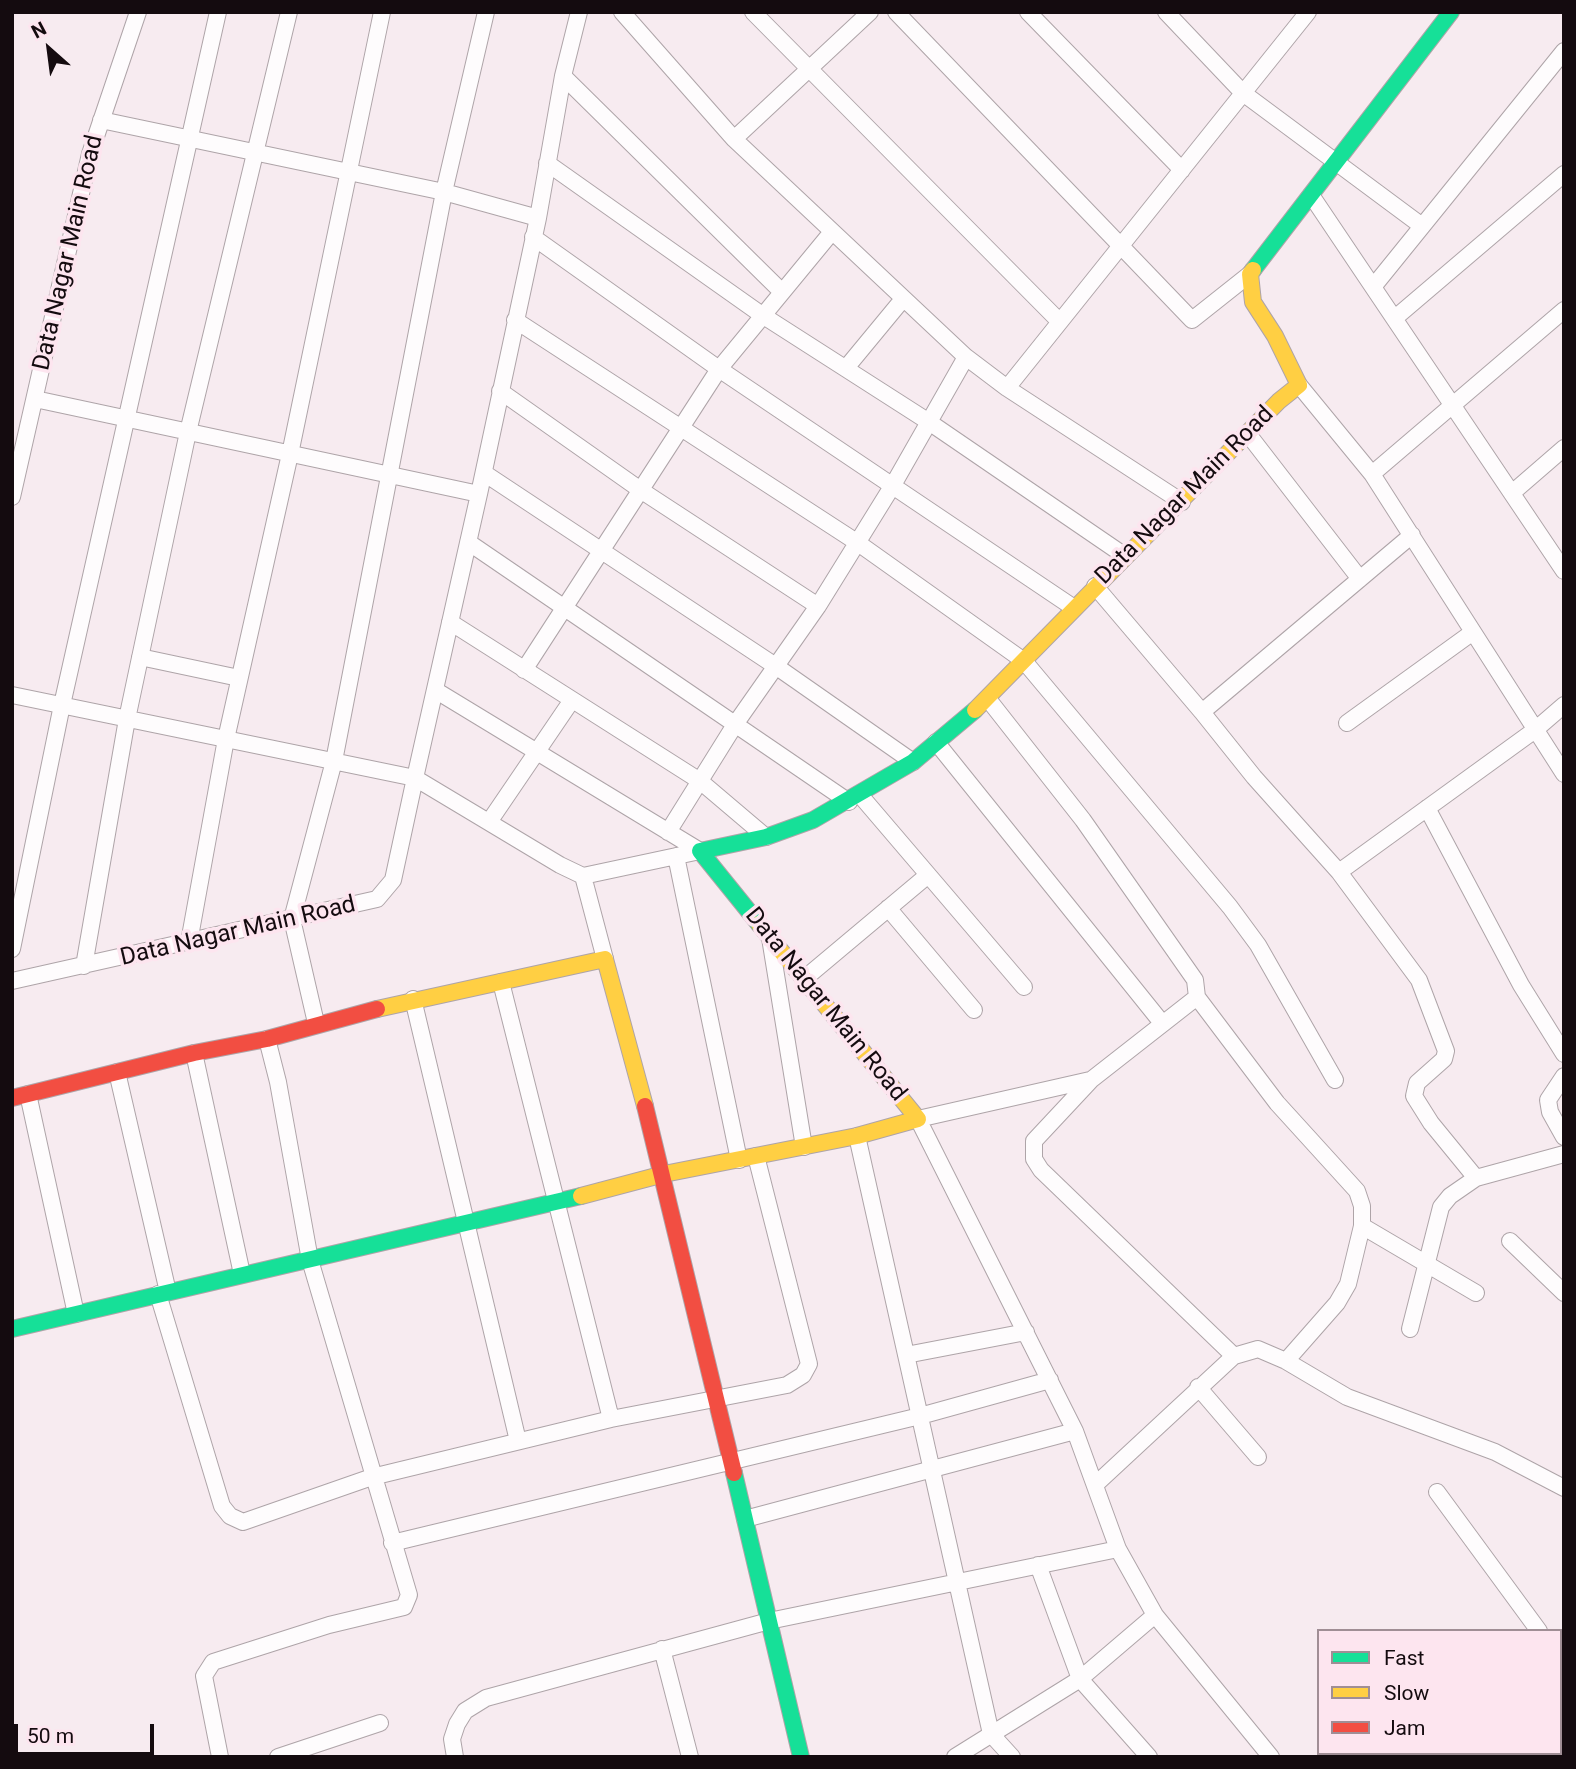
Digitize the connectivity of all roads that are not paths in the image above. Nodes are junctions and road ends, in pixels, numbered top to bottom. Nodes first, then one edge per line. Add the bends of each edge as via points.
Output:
1 (138, 12) edge
2 (218, 12) edge
3 (289, 12) edge
4 (382, 12) edge
5 (486, 12) edge
6 (579, 12) edge
7 (622, 12) edge
8 (752, 12) edge
9 (870, 12) edge
10 (896, 12) edge
11 (1028, 12) edge
12 (1166, 12) edge
13 (1451, 12) edge
14 (1307, 13) edge
15 (1564, 51) edge
16 (810, 69) junction
17 (563, 76) junction
18 (1243, 93) junction
19 (102, 120) junction
20 (191, 139) junction
21 (734, 139) junction
22 (255, 152) junction
23 (1336, 162) junction
24 (547, 163) junction
25 (1182, 170) junction
26 (347, 172) junction
27 (1564, 174) edge
28 (444, 192) junction
29 (1311, 195) junction
30 (538, 218) junction
31 (1422, 226) junction
32 (831, 233) junction
33 (533, 236) junction
34 (1121, 245) junction
35 (1250, 274) junction
36 (1373, 287) junction
37 (782, 292) junction
38 (903, 299) junction
39 (1564, 310) edge
40 (762, 315) junction
41 (1395, 318) junction
42 (515, 320) junction
43 (1059, 321) junction
44 (966, 357) junction
45 (846, 368) junction
46 (719, 369) junction
47 (1300, 386) junction
48 (1007, 388) junction
49 (500, 391) junction
50 (35, 399) junction
51 (1453, 405) junction
52 (126, 419) junction
53 (929, 422) junction
54 (681, 429) junction
55 (188, 432) junction
56 (1248, 434) junction
57 (1564, 449) edge
58 (290, 454) junction
59 (484, 473) junction
60 (1372, 474) junction
61 (387, 475) junction
62 (893, 485) junction
63 (642, 491) junction
64 (1512, 492) junction
65 (479, 495) junction
66 (12, 497) edge
67 (1182, 502) junction
68 (1412, 535) junction
69 (468, 542) junction
70 (858, 543) junction
71 (602, 551) junction
72 (1125, 556) junction
73 (1564, 570) edge
74 (1360, 579) junction
75 (1095, 586) junction
76 (818, 606) junction
77 (564, 607) junction
78 (1074, 608) junction
79 (450, 622) junction
80 (1473, 632) junction
81 (140, 657) junction
82 (1024, 661) junction
83 (777, 667) junction
84 (524, 670) junction
85 (239, 678) junction
86 (435, 690) junction
87 (12, 695) edge
88 (988, 699) junction
89 (572, 700) junction
90 (62, 705) junction
91 (1564, 705) edge
92 (1202, 712) junction
93 (127, 719) junction
94 (736, 723) junction
95 (1347, 723) dead end
96 (1535, 730) junction
97 (226, 739) junction
98 (936, 742) junction
99 (537, 752) junction
100 (334, 761) junction
101 (913, 762) junction
102 (1564, 774) edge
103 (415, 778) junction
104 (700, 781) junction
105 (854, 798) junction
106 (1427, 808) junction
107 (489, 822) junction
108 (668, 832) junction
109 (766, 837) junction
110 (700, 851) junction
111 (676, 856) junction
112 (1339, 872) junction
113 (928, 875) junction
114 (583, 876) junction
115 (888, 908) junction
116 (292, 919) junction
117 (770, 937) junction
118 (189, 942) junction
119 (12, 949) edge
120 (605, 959) junction
121 (85, 966) junction
122 (804, 979) junction
123 (12, 981) edge
124 (501, 982) junction
125 (1024, 988) dead end
126 (1197, 997) junction
127 (413, 999) junction
128 (974, 1010) dead end
129 (316, 1023) junction
130 (1162, 1023) junction
131 (267, 1039) junction
132 (194, 1053) junction
133 (1564, 1054) edge
134 (117, 1072) junction
135 (1564, 1076) edge
136 (1091, 1080) junction
137 (1335, 1080) dead end
138 (20, 1096) edge
139 (918, 1119) junction
140 (857, 1136) junction
141 (1564, 1137) edge
142 (804, 1147) junction
143 (1564, 1154) edge
144 (756, 1156) junction
145 (739, 1160) junction
146 (664, 1174) junction
147 (1476, 1178) junction
148 (557, 1203) junction
149 (469, 1223) junction
150 (1362, 1226) junction
151 (1510, 1241) dead end
152 (310, 1259) junction
153 (1426, 1266) junction
154 (242, 1274) junction
155 (163, 1293) junction
156 (1476, 1293) dead end
157 (1564, 1293) edge
158 (76, 1314) junction
159 (12, 1329) edge
160 (1410, 1329) dead end
161 (1026, 1332) junction
162 (906, 1355) junction
163 (1234, 1356) junction
164 (1286, 1361) junction
165 (1050, 1380) junction
166 (1198, 1387) junction
167 (717, 1399) junction
168 (920, 1416) junction
169 (611, 1419) junction
170 (1075, 1432) junction
171 (518, 1441) junction
172 (1258, 1457) dead end
173 (731, 1460) junction
174 (932, 1470) junction
175 (372, 1477) junction
176 (1095, 1485) junction
177 (1564, 1488) edge
178 (1437, 1492) dead end
179 (745, 1519) junction
180 (392, 1542) junction
181 (1118, 1549) junction
182 (1038, 1565) junction
183 (957, 1582) junction
184 (1155, 1615) junction
185 (769, 1621) junction
186 (1538, 1629) edge
187 (662, 1649) junction
188 (1080, 1679) junction
189 (380, 1723) dead end
190 (991, 1734) junction
191 (220, 1757) edge
192 (278, 1757) edge
193 (454, 1757) edge
194 (690, 1757) edge
195 (801, 1757) edge
196 (955, 1757) edge
197 (1012, 1757) edge
198 (1149, 1757) edge
199 (1271, 1757) edge

1 - 19 street, Data Nagar Main Road
2 - 20 street
3 - 22 street
4 - 26 street
5 - 28 street
6 - 17 street, Data Nagar Main Road
7 - 21 street
8 - 16 street
9 - 16 street
10 - 34 street
11 - 25 street
12 - 18 street
13 - 23 street
14 - 18 street
15 - 31 street
16 - 21 street
16 - 43 street
17 - 24 street, Data Nagar Main Road
17 - 37 street
18 - 23 street
18 - 25 street
19 - 20 street
19 - 50 street, Data Nagar Main Road via 90,154
20 - 22 street
20 - 52 street
21 - 32 street
22 - 26 street
22 - 55 street
23 - 29 street
23 - 31 street
24 - 30 street, Data Nagar Main Road
24 - 40 street
25 - 34 street
26 - 28 street
26 - 58 street
27 - 41 street
28 - 30 street
28 - 61 street
29 - 35 street
29 - 36 street
30 - 33 street, Data Nagar Main Road
31 - 36 street
32 - 37 street
32 - 38 street
33 - 42 street, Data Nagar Main Road
33 - 46 street
34 - 35 street via 1192,320
34 - 43 street
35 - 47 street via 1253,302
36 - 41 street
37 - 40 street
38 - 44 street
38 - 45 street
39 - 51 street
40 - 45 street
40 - 46 street
41 - 51 street
42 - 49 street, Data Nagar Main Road
42 - 54 street
43 - 48 street
44 - 48 street
44 - 53 street
45 - 53 street
46 - 54 street
46 - 62 street
47 - 56 street, Data Nagar Main Road
47 - 60 street
48 - 67 street
49 - 59 street, Data Nagar Main Road
49 - 63 street
50 - 52 street
50 - 66 street, Data Nagar Main Road
51 - 60 street
51 - 64 street
52 - 55 street
52 - 90 street
53 - 62 street
53 - 72 street
54 - 63 street
54 - 70 street
55 - 58 street
55 - 81 street
56 - 67 street, Data Nagar Main Road
56 - 74 street
57 - 64 street
58 - 61 street
58 - 85 street
59 - 65 street, Data Nagar Main Road
59 - 71 street
60 - 68 street
61 - 65 street
61 - 100 street
62 - 70 street
62 - 78 street
63 - 71 street
63 - 76 street
64 - 73 street
65 - 69 street, Data Nagar Main Road
67 - 72 street, Data Nagar Main Road
68 - 74 street
68 - 80 street
69 - 77 street
69 - 79 street, Data Nagar Main Road
70 - 76 street
70 - 82 street
71 - 77 street
71 - 83 street
72 - 75 street, Data Nagar Main Road
74 - 92 street
75 - 78 street, Data Nagar Main Road
75 - 92 street
76 - 83 street
77 - 84 street
77 - 94 street
78 - 82 street, Data Nagar Main Road
79 - 84 street
79 - 86 street, Data Nagar Main Road
80 - 95 street
80 - 96 street
81 - 85 street
81 - 93 street
82 - 88 street, Data Nagar Main Road
82 - 137 street via 1230,907 1258,946
83 - 94 street
83 - 101 street
84 - 89 street
85 - 97 street
86 - 99 street, Data Nagar Main Road
86 - 103 street, Data Nagar Main Road
87 - 90 street
88 - 98 street, Data Nagar Main Road
88 - 126 street via 1083,820 1188,967
89 - 99 street
89 - 104 street
90 - 93 street
90 - 119 street
91 - 96 street
92 - 112 street
93 - 97 street
93 - 121 street
94 - 104 street
94 - 105 street
96 - 102 street
96 - 106 street
97 - 100 street
97 - 118 street
98 - 101 street, Data Nagar Main Road
98 - 130 street
99 - 107 street
99 - 108 street, Data Nagar Main Road
100 - 103 street
100 - 116 street
101 - 105 street, Data Nagar Main Road
103 - 107 street
103 - 116 street, Data Nagar Main Road via 393,880 387,889 363,904
104 - 108 street
104 - 109 street
105 - 109 street, Data Nagar Main Road via 813,820
105 - 113 street
106 - 112 street
106 - 133 street via 1521,985
107 - 114 street
108 - 110 street, Data Nagar Main Road
109 - 110 street, Data Nagar Main Road
110 - 111 street, Data Nagar Main Road
110 - 117 street, Data Nagar Main Road
111 - 114 street, Data Nagar Main Road
111 - 145 street
112 - 147 street via 1419,980 1446,1051 1444,1059 1417,1083 1414,1096
113 - 115 street
113 - 125 street
114 - 120 street
115 - 122 street
115 - 128 street
116 - 118 street, Data Nagar Main Road
116 - 129 street
117 - 122 street, Data Nagar Main Road
117 - 142 street
118 - 121 street, Data Nagar Main Road
120 - 124 street
120 - 146 street
121 - 123 street, Data Nagar Main Road
122 - 139 street, Data Nagar Main Road
124 - 127 street
124 - 148 street
126 - 130 street
126 - 150 street via 1277,1103 1357,1191
127 - 129 street
127 - 149 street
129 - 131 street
130 - 136 street
131 - 132 street
131 - 152 street
132 - 134 street
132 - 154 street
134 - 138 street
134 - 155 street
135 - 141 street via 1548,1100
136 - 139 street
136 - 163 street via 1034,1141 1034,1159
138 - 158 street
139 - 140 street, Data Nagar Main Road
139 - 161 street
140 - 142 street, Data Nagar Main Road
140 - 162 street
142 - 144 street, Data Nagar Main Road
143 - 147 street
144 - 145 street, Data Nagar Main Road
144 - 167 street via 808,1364 803,1375 787,1385
145 - 146 street, Data Nagar Main Road
146 - 148 street, Data Nagar Main Road
146 - 167 street
147 - 153 street via 1441,1207
148 - 149 street, Data Nagar Main Road
148 - 169 street
149 - 152 street, Data Nagar Main Road
149 - 171 street
150 - 153 street
150 - 164 street via 1348,1284
151 - 157 street
152 - 154 street, Data Nagar Main Road
152 - 175 street
153 - 156 street
153 - 160 street
154 - 155 street, Data Nagar Main Road
155 - 158 street, Data Nagar Main Road
155 - 175 street via 210,1474 230,1516 243,1522
158 - 159 street, Data Nagar Main Road
161 - 162 street
161 - 165 street
162 - 168 street
163 - 164 street via 1258,1349
163 - 166 street
164 - 177 street via 1347,1397 1496,1452
165 - 168 street
165 - 170 street
166 - 172 street
166 - 176 street
167 - 169 street
167 - 173 street
168 - 173 street
168 - 174 street
169 - 171 street
170 - 174 street
170 - 176 street
171 - 175 street
173 - 179 street
173 - 180 street
174 - 179 street
174 - 183 street
175 - 180 street
176 - 181 street
178 - 186 street
179 - 185 street
180 - 191 street via 408,1588 404,1606 220,1658 207,1668 204,1676
181 - 182 street
181 - 184 street
182 - 183 street
182 - 188 street
183 - 185 street
183 - 190 street
184 - 188 street
184 - 199 street
185 - 187 street
185 - 195 street
187 - 193 street via 486,1698 465,1712 457,1724 452,1739
187 - 194 street
188 - 190 street
188 - 198 street
189 - 192 street
190 - 196 street
190 - 197 street

